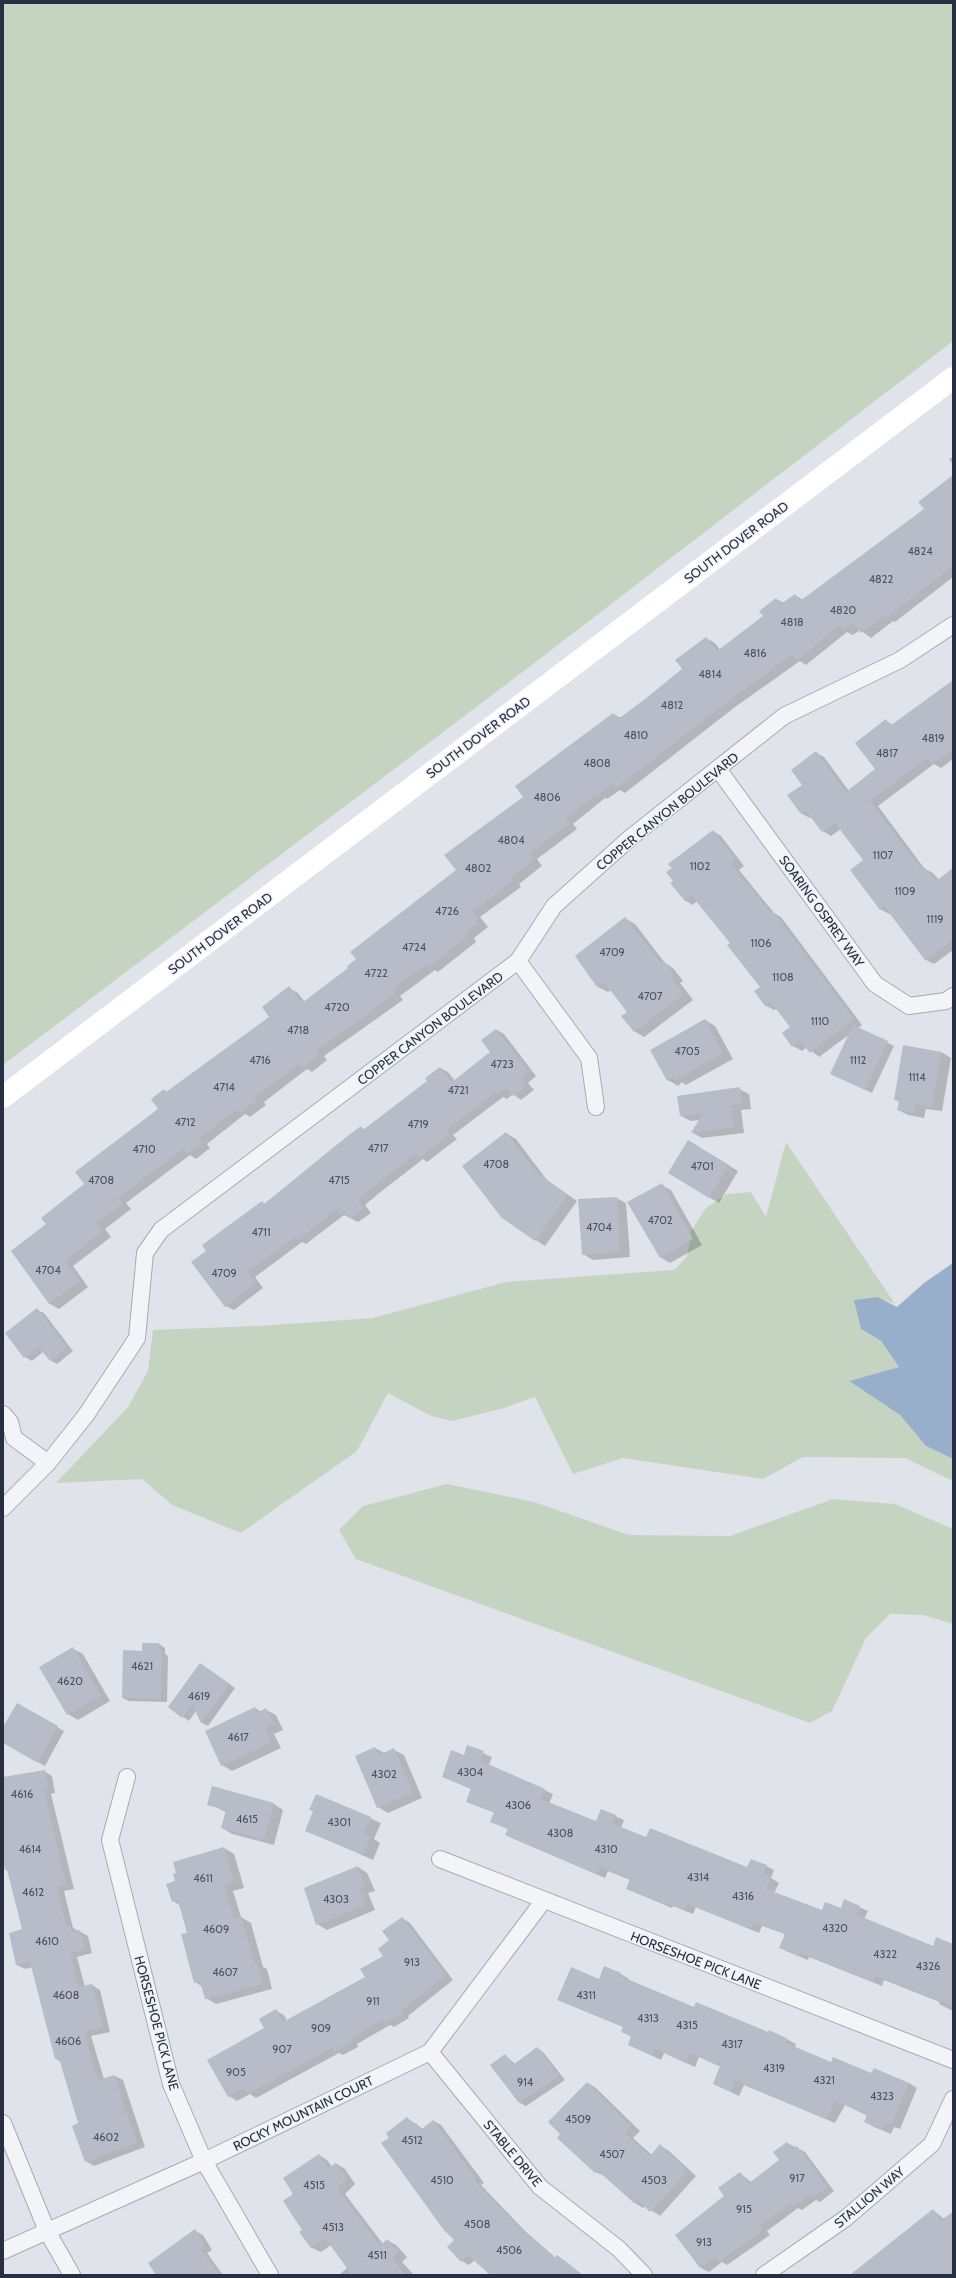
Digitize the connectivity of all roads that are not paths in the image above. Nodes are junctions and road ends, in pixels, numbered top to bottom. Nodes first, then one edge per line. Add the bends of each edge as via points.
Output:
1 (953, 378) edge
2 (953, 625) edge
3 (718, 769) junction
4 (518, 961) junction
5 (953, 996) edge
6 (3, 1097) edge
7 (596, 1106) dead end
8 (3, 1414) edge
9 (9, 1439) edge
10 (48, 1463) junction
11 (3, 1508) edge
12 (127, 1777) dead end
13 (440, 1859) dead end
14 (544, 1900) junction
15 (430, 2052) junction
16 (953, 2060) edge
17 (953, 2099) edge
18 (3, 2123) edge
19 (204, 2161) junction
20 (47, 2231) junction
21 (3, 2251) edge
22 (72, 2275) edge
23 (270, 2275) edge
24 (644, 2275) edge
25 (764, 2275) edge

1 - 6 street, SOUTH DOVER ROAD
2 - 3 street, COPPER CANYON BOULEVARD via 900,660 784,716
3 - 4 street, COPPER CANYON BOULEVARD via 630,838 554,906
3 - 5 street, SOARING OSPREY WAY via 875,984 909,1006 946,1001
4 - 7 street via 589,1058
4 - 10 street, COPPER CANYON BOULEVARD via 161,1230 145,1253 137,1338 86,1415
8 - 9 street via 10,1422
9 - 10 street
10 - 11 street, COPPER CANYON BOULEVARD
12 - 19 street, HORSESHOE PICK LANE via 110,1840 171,2084
13 - 14 street, HORSESHOE PICK LANE
14 - 15 street, ROCKY MOUNTAIN COURT
14 - 16 street, HORSESHOE PICK LANE
15 - 19 street, ROCKY MOUNTAIN COURT
15 - 24 street, STABLE DRIVE via 540,2186 619,2249
17 - 25 street, STALLION WAY via 932,2144 846,2218
18 - 20 street
19 - 20 street, ROCKY MOUNTAIN COURT
19 - 23 street, HORSESHOE PICK LANE
20 - 21 street, ROCKY MOUNTAIN COURT
20 - 22 street

